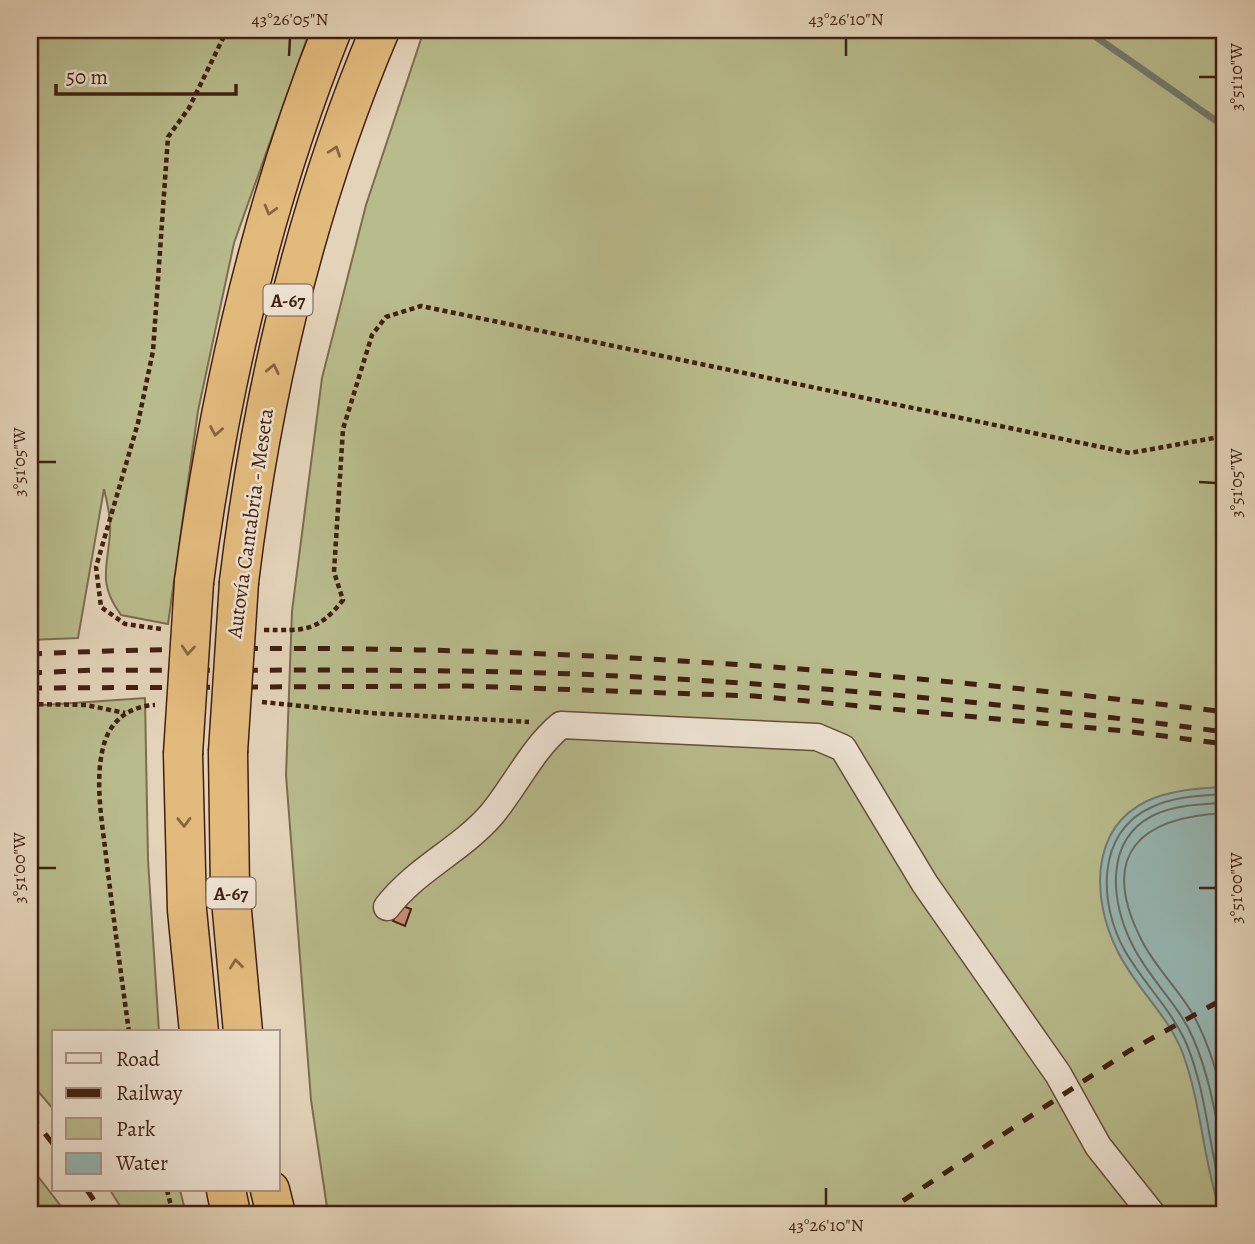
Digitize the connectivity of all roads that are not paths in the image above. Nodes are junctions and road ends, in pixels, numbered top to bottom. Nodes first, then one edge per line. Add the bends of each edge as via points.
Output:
1 (332, 30) edge
2 (380, 30) edge
3 (387, 907) dead end
4 (199, 1030) edge
5 (243, 1030) edge
6 (226, 1192) edge
7 (270, 1192) edge
8 (230, 1214) edge
9 (276, 1214) edge
10 (1152, 1214) edge

1 -> 4 highway, A-67, bridge via 287,156 243,307 216,425 194,582 183,754 187,910
5 -> 2 highway, Autovía Cantabria - Meseta / A-67, bridge via 230,889 229,752 239,582 265,404 292,286 328,169
3 - 10 street via 404,884 490,816 544,738 561,725 817,737 843,748 925,884 1058,1074 1098,1146
6 - 8 highway
7 - 9 highway

